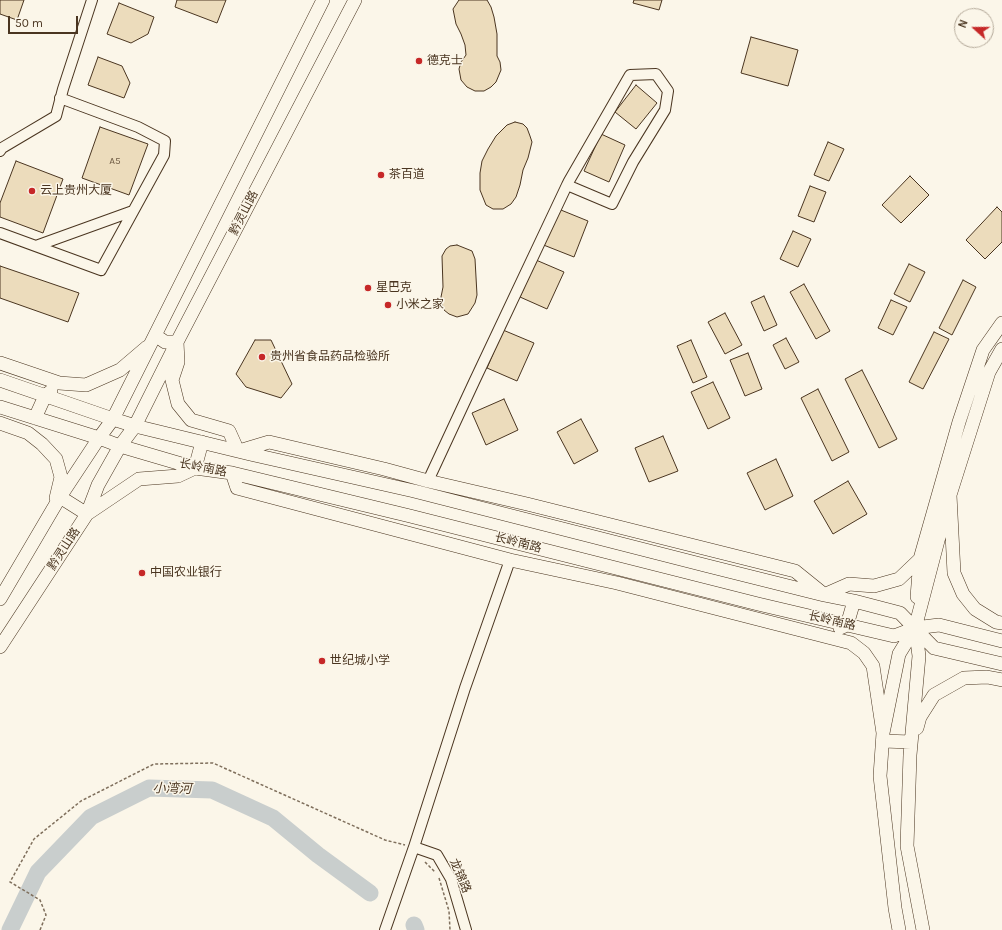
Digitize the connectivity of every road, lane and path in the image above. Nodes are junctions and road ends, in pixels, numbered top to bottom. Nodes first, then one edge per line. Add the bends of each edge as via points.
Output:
1 (92, 0) edge
2 (323, 0) edge
3 (354, 0) edge
4 (60, 98) junction
5 (0, 151) edge
6 (567, 185) junction
7 (133, 211) junction
8 (0, 233) edge
9 (36, 246) junction
10 (1002, 323) edge
11 (153, 340) junction
12 (177, 342) junction
13 (1002, 349) edge
14 (0, 363) edge
15 (0, 380) edge
16 (59, 383) junction
17 (45, 396) junction
18 (0, 407) edge
19 (113, 419) junction
20 (40, 420) junction
21 (0, 423) edge
22 (135, 426) junction
23 (28, 433) junction
24 (99, 438) junction
25 (202, 442) junction
26 (120, 446) junction
27 (238, 451) junction
28 (195, 468) junction
29 (232, 473) junction
30 (428, 481) junction
31 (950, 495) junction
32 (60, 497) junction
33 (54, 509) junction
34 (87, 514) junction
35 (920, 559) junction
36 (510, 560) junction
37 (824, 595) junction
38 (0, 599) edge
39 (854, 601) junction
40 (802, 614) junction
41 (1002, 623) edge
42 (847, 625) junction
43 (915, 628) junction
44 (821, 635) junction
45 (979, 636) junction
46 (1002, 641) edge
47 (0, 647) edge
48 (973, 657) junction
49 (1002, 664) edge
50 (1002, 680) edge
51 (883, 737) junction
52 (911, 748) junction
53 (414, 847) junction
54 (40, 930) edge
55 (384, 930) edge
56 (450, 930) edge
57 (466, 930) edge
58 (899, 930) edge
59 (923, 930) edge

1 - 4 street
2 - 11 main road, 黔灵山路
3 - 12 main road, 黔灵山路
4 - 5 street via 56,116
4 - 7 street via 138,127 165,141 164,155
6 - 6 street via 630,75 656,74 668,91 665,110 633,162 612,204
6 - 30 street
7 - 9 street
7 - 9 street via 101,270
8 - 9 street
10 - 35 main road via 983,350 959,422
11 - 12 main road
11 - 16 main road via 120,370 86,385
11 - 19 main road, 黔灵山路
12 - 22 main road, 黔灵山路
12 - 27 main road via 178,362 172,380 178,404 191,420 229,431
13 - 31 main road via 989,372
14 - 16 main road
15 - 17 main road
16 - 17 main road
17 - 19 main road
17 - 20 main road
18 - 20 main road
19 - 22 main road, 长岭南路
19 - 24 main road, 黔灵山路
20 - 23 main road
20 - 24 main road
21 - 23 main road
22 - 25 main road, 长岭南路
22 - 26 main road, 黔灵山路
23 - 33 main road via 56,459 61,477
24 - 26 main road, 长岭南路
24 - 32 main road
25 - 27 main road, 长岭南路
25 - 28 main road
26 - 28 main road, 长岭南路
26 - 34 main road, 黔灵山路 via 98,485
27 - 30 main road via 269,442
27 - 37 main road, 长岭南路 via 414,491
28 - 29 main road, 长岭南路
28 - 34 main road via 178,476 138,479
29 - 36 main road via 237,488
29 - 40 main road, 长岭南路
30 - 37 main road via 795,571
31 - 41 main road via 954,573 963,594 975,609
31 - 43 main road
32 - 33 main road
32 - 34 main road
33 - 38 main road
34 - 47 main road, 黔灵山路
35 - 37 main road via 899,579 874,586 849,584
35 - 43 main road
36 - 44 main road via 618,583
36 - 53 street via 465,688
37 - 39 main road, 长岭南路
39 - 42 main road
39 - 43 main road, 长岭南路 via 900,613
40 - 42 main road, 长岭南路
40 - 44 main road via 819,628
42 - 43 main road, 长岭南路 via 894,636
42 - 44 main road
43 - 45 main road, 长岭南路 via 939,625
43 - 48 main road, 长岭南路 via 934,648
43 - 51 main road via 899,654
43 - 52 main road via 920,656
44 - 51 main road via 851,643 864,652 873,666
45 - 46 main road, 长岭南路
45 - 48 main road
48 - 49 main road, 长岭南路
50 - 52 main road via 987,677 964,678 934,696 920,717
51 - 52 main road
51 - 58 main road via 880,776
52 - 59 main road via 907,846
53 - 54 path via 386,840 213,763 154,764 81,801 34,839 10,882 40,900 46,915
53 - 55 street
53 - 56 path via 418,855 437,874 449,911
53 - 57 street, 龙锦路 via 437,855 451,879

